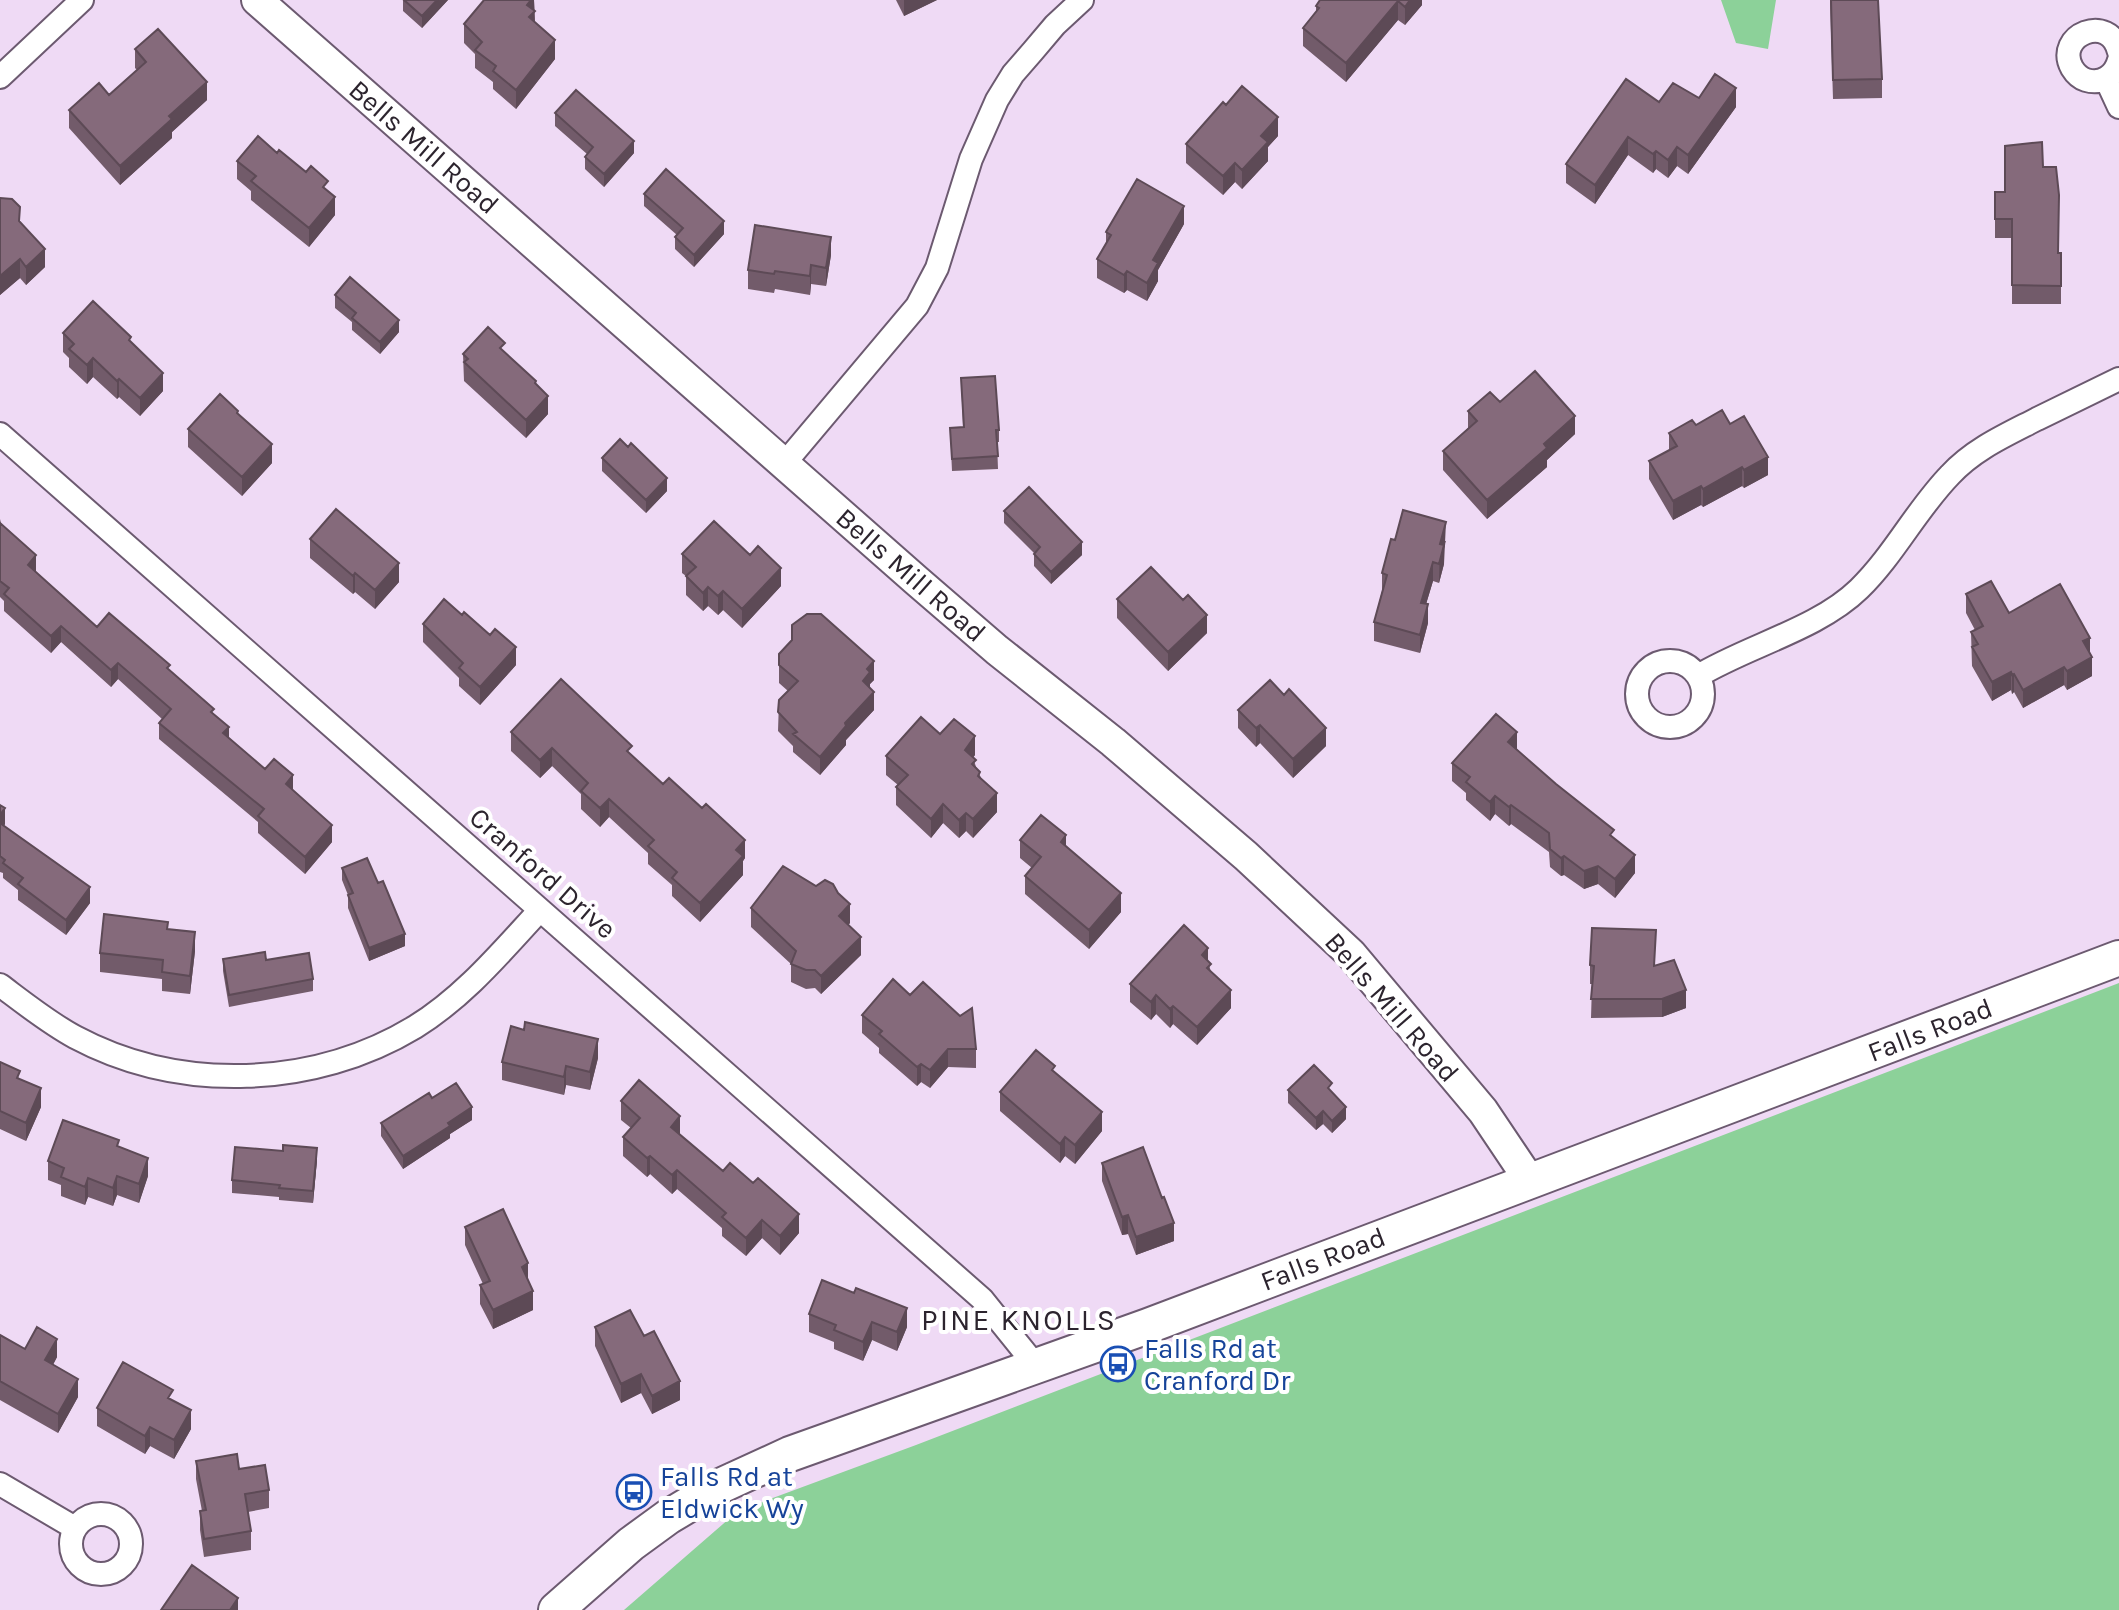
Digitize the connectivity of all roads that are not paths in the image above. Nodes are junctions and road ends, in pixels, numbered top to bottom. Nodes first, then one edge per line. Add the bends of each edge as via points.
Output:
1 (82, 0) edge
2 (257, 0) edge
3 (1082, 0) edge
4 (2119, 52) edge
5 (2119, 60) edge
6 (0, 77) edge
7 (2106, 79) junction
8 (2119, 107) edge
9 (2119, 379) edge
10 (0, 434) edge
11 (784, 464) junction
12 (1698, 676) dead end
13 (540, 910) junction
14 (2119, 958) edge
15 (0, 985) edge
16 (1530, 1181) junction
17 (1036, 1366) junction
18 (0, 1484) edge
19 (75, 1528) dead end
20 (556, 1610) edge

1 - 6 street
2 - 11 street, Bells Mill Road
3 - 11 street via 1013,74 997,100 971,159 937,268 917,306
4 - 7 street via 2113,39 2097,30 2087,31 2071,46 2069,61 2079,77
5 - 7 street
7 - 8 street
9 - 12 street via 1972,455 1950,474 1858,590 1832,610
10 - 13 street, Cranford Drive
11 - 16 street, Bells Mill Road via 1234,846 1351,954 1483,1111
13 - 15 street via 489,965 417,1026 350,1057 285,1073 210,1075 160,1069 116,1056 74,1037
13 - 17 street, Cranford Drive via 982,1299
14 - 16 main road, Falls Road
16 - 17 main road, Falls Road
17 - 20 main road, Falls Road via 790,1454 718,1487 631,1544
18 - 19 street

